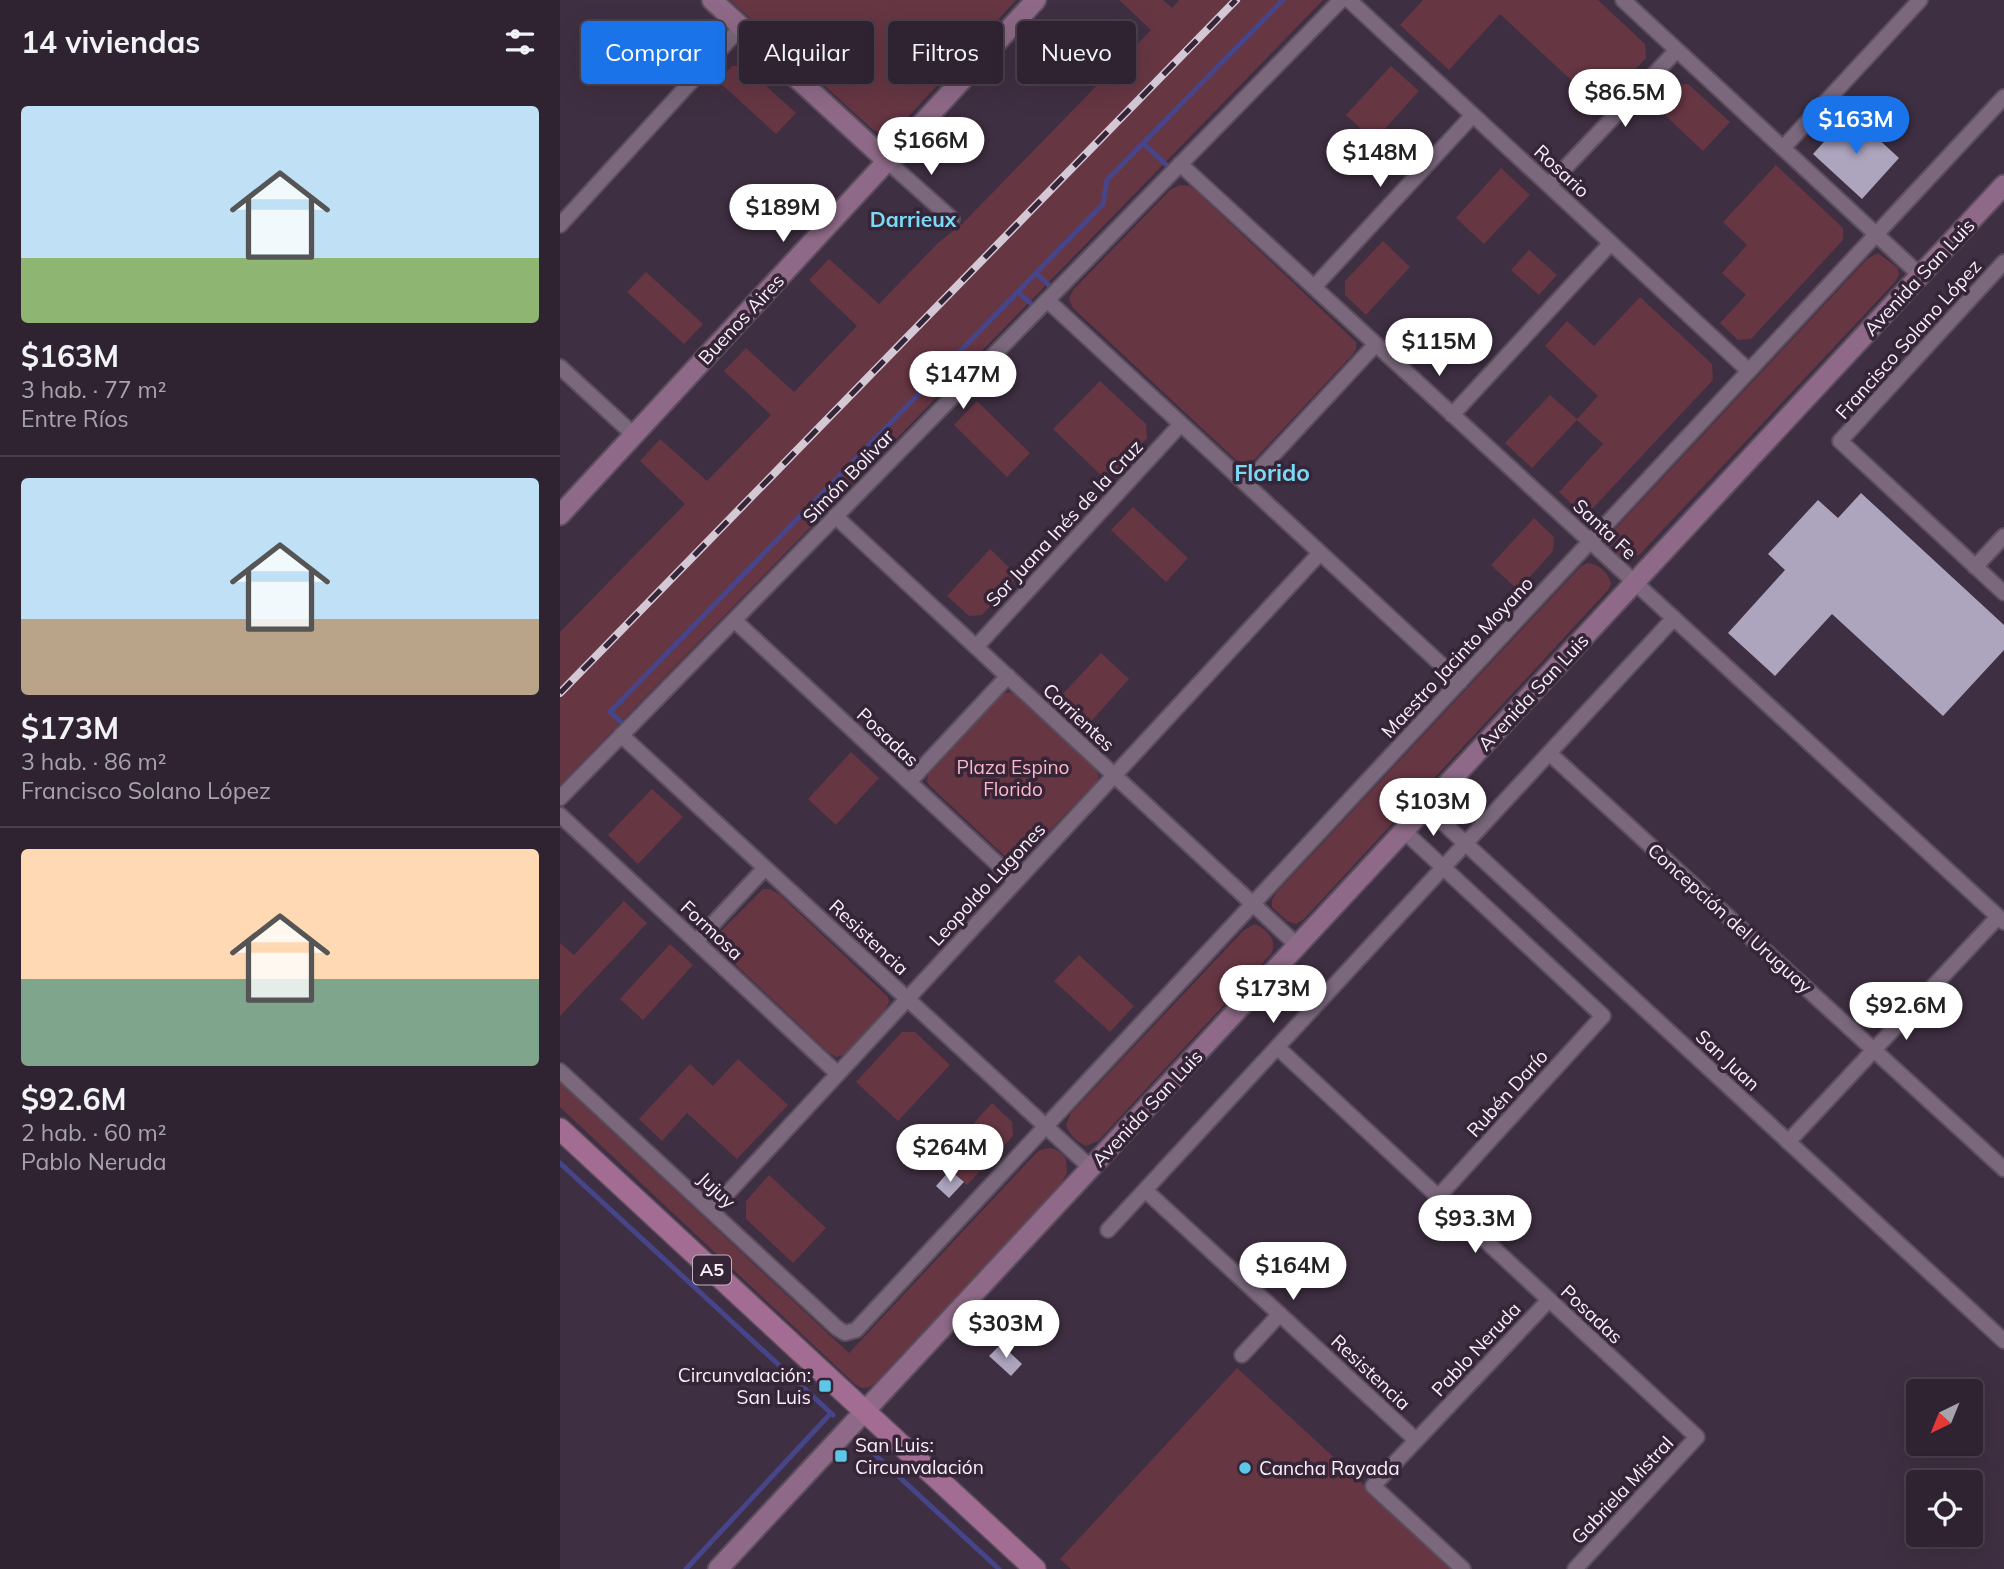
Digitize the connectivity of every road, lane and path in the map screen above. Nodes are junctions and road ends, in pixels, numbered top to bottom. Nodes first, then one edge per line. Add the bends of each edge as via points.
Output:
1 (712, 0) edge
2 (1036, 0) edge
3 (1340, 0) edge
4 (1349, 0) edge
5 (1920, 0) edge
6 (1633, 3) edge
7 (739, 25) edge
8 (739, 29) edge
9 (1676, 50) junction
10 (803, 84) edge
11 (2004, 96) edge
12 (1473, 115) junction
13 (1783, 148) junction
14 (887, 161) junction
15 (1180, 164) junction
16 (1549, 185) junction
17 (2004, 185) edge
18 (952, 219) dead end
19 (560, 225) edge
20 (1876, 235) junction
21 (1611, 243) junction
22 (2004, 262) edge
23 (1920, 275) junction
24 (1314, 287) junction
25 (1047, 300) junction
26 (1376, 344) junction
27 (560, 367) edge
28 (1749, 371) junction
29 (1452, 415) junction
30 (1181, 424) junction
31 (634, 435) junction
32 (1246, 484) junction
33 (560, 515) edge
34 (835, 516) junction
35 (2004, 536) edge
36 (1590, 542) junction
37 (1321, 553) junction
38 (1975, 567) junction
39 (1634, 583) junction
40 (2004, 593) edge
41 (1674, 618) junction
42 (734, 620) junction
43 (976, 647) junction
44 (1008, 676) junction
45 (1460, 682) junction
46 (621, 735) junction
47 (1549, 752) junction
48 (1114, 775) junction
49 (909, 782) junction
50 (560, 798) edge
51 (1426, 807) junction
52 (560, 815) edge
53 (1404, 831) junction
54 (1465, 844) junction
55 (1443, 867) junction
56 (765, 868) junction
57 (1016, 881) junction
58 (1253, 904) junction
59 (2001, 920) edge
60 (696, 942) junction
61 (1297, 945) junction
62 (907, 999) junction
63 (1277, 1047) junction
64 (1874, 1050) junction
65 (560, 1071) edge
66 (838, 1074) junction
67 (1046, 1126) junction
68 (560, 1129) edge
69 (1788, 1142) junction
70 (1091, 1168) junction
71 (2004, 1169) edge
72 (1145, 1189) junction
73 (1438, 1196) junction
74 (711, 1211) junction
75 (1108, 1230) dead end
76 (1549, 1300) junction
77 (1280, 1314) junction
78 (849, 1333) joint
79 (2004, 1341) edge
80 (1242, 1355) dead end
81 (865, 1411) junction
82 (1697, 1437) joint
83 (1416, 1440) junction
84 (718, 1569) edge
85 (1035, 1569) edge
86 (1463, 1569) edge
87 (1575, 1569) edge

1 - 7 main road
2 - 14 main road, Buenos Aires
3 - 15 street, Simón Bolivar
4 - 12 street, Rosario
5 - 13 street
6 - 9 street
8 - 19 street
9 - 13 street
9 - 16 street
10 - 14 main road
11 - 20 street, Maestro Jacinto Moyano
12 - 16 street, Rosario
12 - 24 street
13 - 20 street
14 - 18 street
14 - 31 main road, Buenos Aires
15 - 24 street, Santa Fe
15 - 25 street, Simón Bolivar
16 - 21 street, Rosario
17 - 23 main road, Avenida San Luis
20 - 23 street
20 - 28 street, Maestro Jacinto Moyano
21 - 28 street, Rosario
21 - 29 street
22 - 38 street, Francisco Solano López via 1840,441
23 - 39 main road, Avenida San Luis
24 - 26 street, Santa Fe
25 - 30 street
25 - 34 street, Simón Bolivar
26 - 29 street, Santa Fe
26 - 32 street
27 - 31 street
28 - 36 street, Maestro Jacinto Moyano
29 - 36 street, Santa Fe
30 - 32 street
30 - 43 street, Sor Juana Inés de la Cruz
31 - 33 main road, Buenos Aires
32 - 37 street
34 - 42 street, Simón Bolivar
34 - 43 street, Corrientes
35 - 38 street
36 - 39 street, Santa Fe
36 - 45 street, Maestro Jacinto Moyano
37 - 45 street
37 - 48 street, Leopoldo Lugones
38 - 40 street
39 - 41 street, Santa Fe
39 - 51 main road, Avenida San Luis
41 - 47 street
41 - 59 street, Santa Fe
42 - 46 street, Simón Bolivar
42 - 49 street, Posadas
43 - 44 street, Corrientes
44 - 48 street, Corrientes
44 - 49 street
45 - 58 street, Maestro Jacinto Moyano
46 - 50 street, Simón Bolivar
46 - 56 street, Resistencia
47 - 54 street
47 - 64 street, Concepción del Uruguay
48 - 57 street, Leopoldo Lugones
48 - 58 street, Corrientes
49 - 57 street, Posadas
51 - 53 main road, Avenida San Luis
51 - 54 street, San Juan
52 - 60 street, Formosa
53 - 55 street
53 - 61 main road, Avenida San Luis
54 - 55 street
54 - 69 street, San Juan
55 - 63 street
55 - 73 street, Rubén Darío via 1604,1016
56 - 60 street
56 - 62 street, Resistencia
57 - 62 street, Leopoldo Lugones
58 - 61 street, Corrientes
58 - 67 street, Maestro Jacinto Moyano
59 - 64 street
60 - 66 street, Formosa
61 - 70 main road, Avenida San Luis
62 - 66 street, Leopoldo Lugones
62 - 67 street, Resistencia
63 - 72 street
63 - 73 street, Posadas
64 - 69 street
64 - 71 street, Concepción del Uruguay
65 - 74 street, Jujuy
66 - 74 street, Leopoldo Lugones
67 - 70 street, Resistencia
67 - 78 street, Maestro Jacinto Moyano
68 - 81 main road, A5
69 - 79 street, San Juan
70 - 81 main road, Avenida San Luis
72 - 75 street
72 - 77 street, Resistencia
73 - 76 street, Posadas
74 - 78 street, Jujuy via 837,1328
76 - 82 street, Posadas
76 - 83 street, Pablo Neruda
77 - 80 street
77 - 83 street, Resistencia
81 - 84 main road, Avenida San Luis
81 - 85 main road, A5
82 - 87 street, Gabriela Mistral
83 - 86 street, Pablo Neruda via 1373,1486

